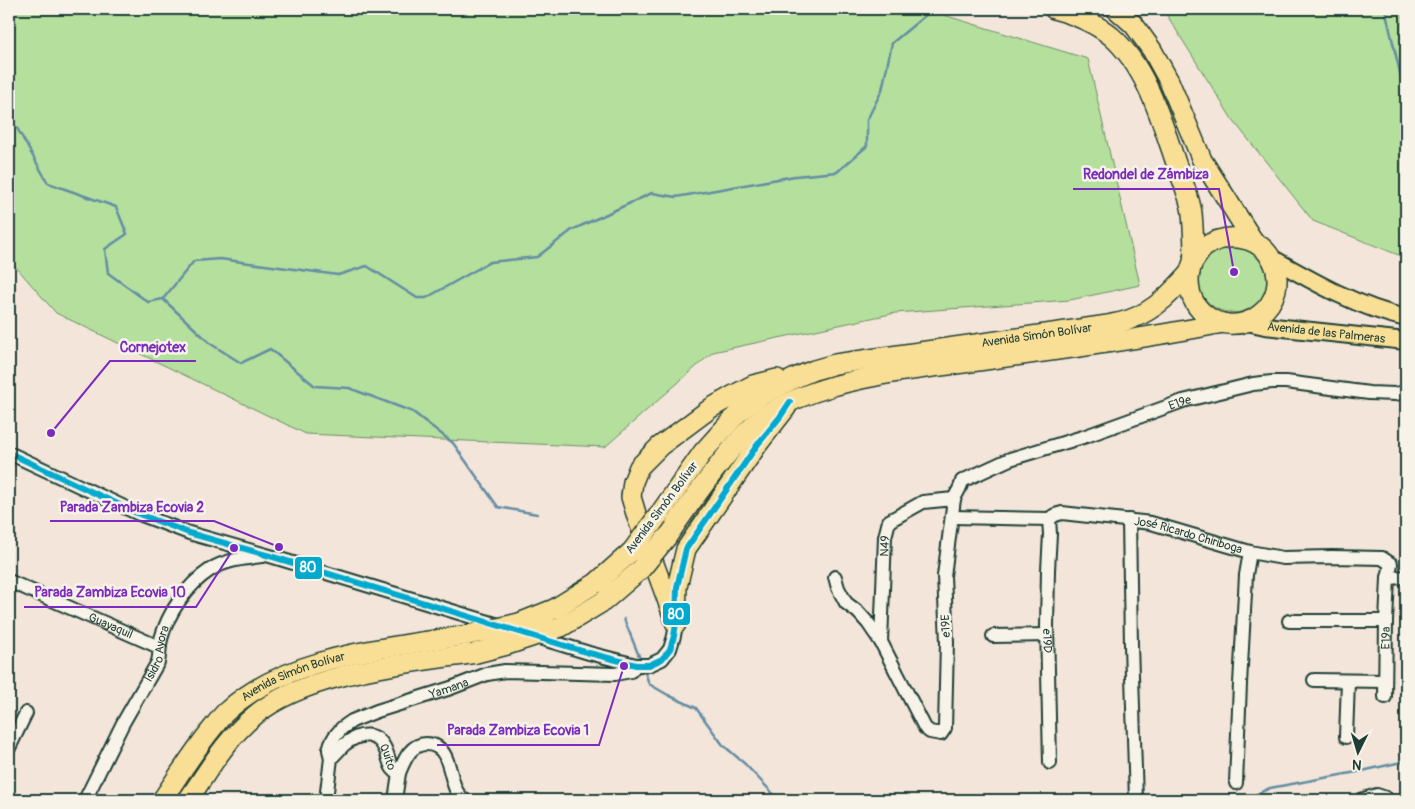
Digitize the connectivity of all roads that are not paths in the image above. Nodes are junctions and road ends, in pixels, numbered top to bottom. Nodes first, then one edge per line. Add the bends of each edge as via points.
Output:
1 (1054, 9) edge
2 (1116, 9) edge
3 (1254, 242) junction
4 (1270, 257) junction
5 (1191, 267) junction
6 (1406, 318) edge
7 (1223, 323) junction
8 (1256, 324) junction
9 (1406, 341) edge
10 (1061, 350) junction
11 (795, 378) junction
12 (1406, 392) edge
13 (790, 402) junction
14 (9, 453) edge
15 (962, 481) joint
16 (954, 499) junction
17 (952, 517) junction
18 (1049, 519) junction
19 (1129, 520) junction
20 (1250, 552) junction
21 (270, 556) junction
22 (835, 577) dead end
23 (1406, 577) edge
24 (1388, 578) junction
25 (9, 581) edge
26 (1290, 621) dead end
27 (1386, 621) junction
28 (676, 624) junction
29 (1047, 635) junction
30 (993, 636) dead end
31 (881, 642) junction
32 (159, 647) junction
33 (636, 665) junction
34 (1314, 680) dead end
35 (1348, 681) junction
36 (1384, 681) junction
37 (1385, 697) dead end
38 (26, 713) dead end
39 (1346, 737) dead end
40 (9, 748) edge
41 (331, 758) junction
42 (1050, 764) dead end
43 (399, 774) junction
44 (1236, 784) dead end
45 (85, 800) edge
46 (162, 800) edge
47 (188, 800) edge
48 (326, 800) edge
49 (395, 800) edge
50 (465, 800) edge
51 (1136, 800) edge
52 (1361, 800) edge
53 (1387, 800) edge

1 - 5 highway via 1069,13 1110,36 1125,51 1144,80 1161,119 1192,211
2 - 3 highway via 1152,50 1202,160
3 - 4 highway
3 - 5 highway via 1237,237 1219,239 1204,248
4 - 6 main road, Avenida de las Palmeras via 1361,304
4 - 8 highway via 1276,269 1275,296
5 - 7 highway via 1189,285 1196,304 1210,318
5 - 11 highway, Avenida Simón Bolívar via 1171,293 1133,319 835,364
7 - 8 highway
7 - 10 highway, Avenida Simón Bolívar
8 - 9 main road, Avenida de las Palmeras
8 - 10 highway via 1259,330 1246,335 1079,353
10 - 13 highway, Avenida Simón Bolívar via 878,375 827,388
11 - 28 highway via 771,380 732,396 660,446 639,467 632,497
11 - 46 highway, Avenida Simón Bolívar, bridge via 762,395 738,413 703,452 632,551 596,583 554,609 519,622 468,635 351,654 294,670 262,685 227,711 200,743
12 - 15 street, E19e via 1369,393 1286,382 1253,384 1183,401 1010,459
13 - 28 highway via 686,550 677,588
13 - 47 highway, Avenida Simón Bolívar, bridge via 744,434 641,569 604,601 561,627 507,645 331,679 277,700 228,741
14 - 21 street via 138,514 189,533
15 - 16 street, e19E
16 - 17 street, e19E
16 - 31 street, N49 via 923,502 889,521 885,537
17 - 18 street, José Ricardo Chiriboga
17 - 31 street, e19E via 944,576 947,652 945,728 940,734 925,728
18 - 19 street, José Ricardo Chiriboga via 1062,513
18 - 29 street, e19D
19 - 20 street, José Ricardo Chiriboga via 1160,525
19 - 51 street
20 - 24 street, José Ricardo Chiriboga via 1283,558 1382,558 1391,564
20 - 44 street via 1246,575
21 - 32 street, Isidro Ayora via 227,562 210,570 171,612
21 - 33 street
22 - 31 street via 846,603 868,623
23 - 24 street
24 - 27 street, E19a
25 - 32 street, Guayaquil
26 - 27 street
27 - 36 street, E19a
28 - 33 street, Yamana via 670,649 662,659 649,665
29 - 30 street
29 - 42 street, e19D
32 - 45 street, Isidro Ayora via 158,662
33 - 41 street, Yamana via 631,671 614,674 524,671 487,674 352,721 334,736 329,750
34 - 35 street
35 - 36 street
35 - 39 street
36 - 37 street, E19a
38 - 40 street
41 - 43 street, Quito via 346,743 371,736 380,740 392,768
41 - 48 street, Yamana
43 - 49 street
43 - 50 street, Quito via 411,749 422,744 439,747 447,758 458,794
52 - 53 street via 1377,795

